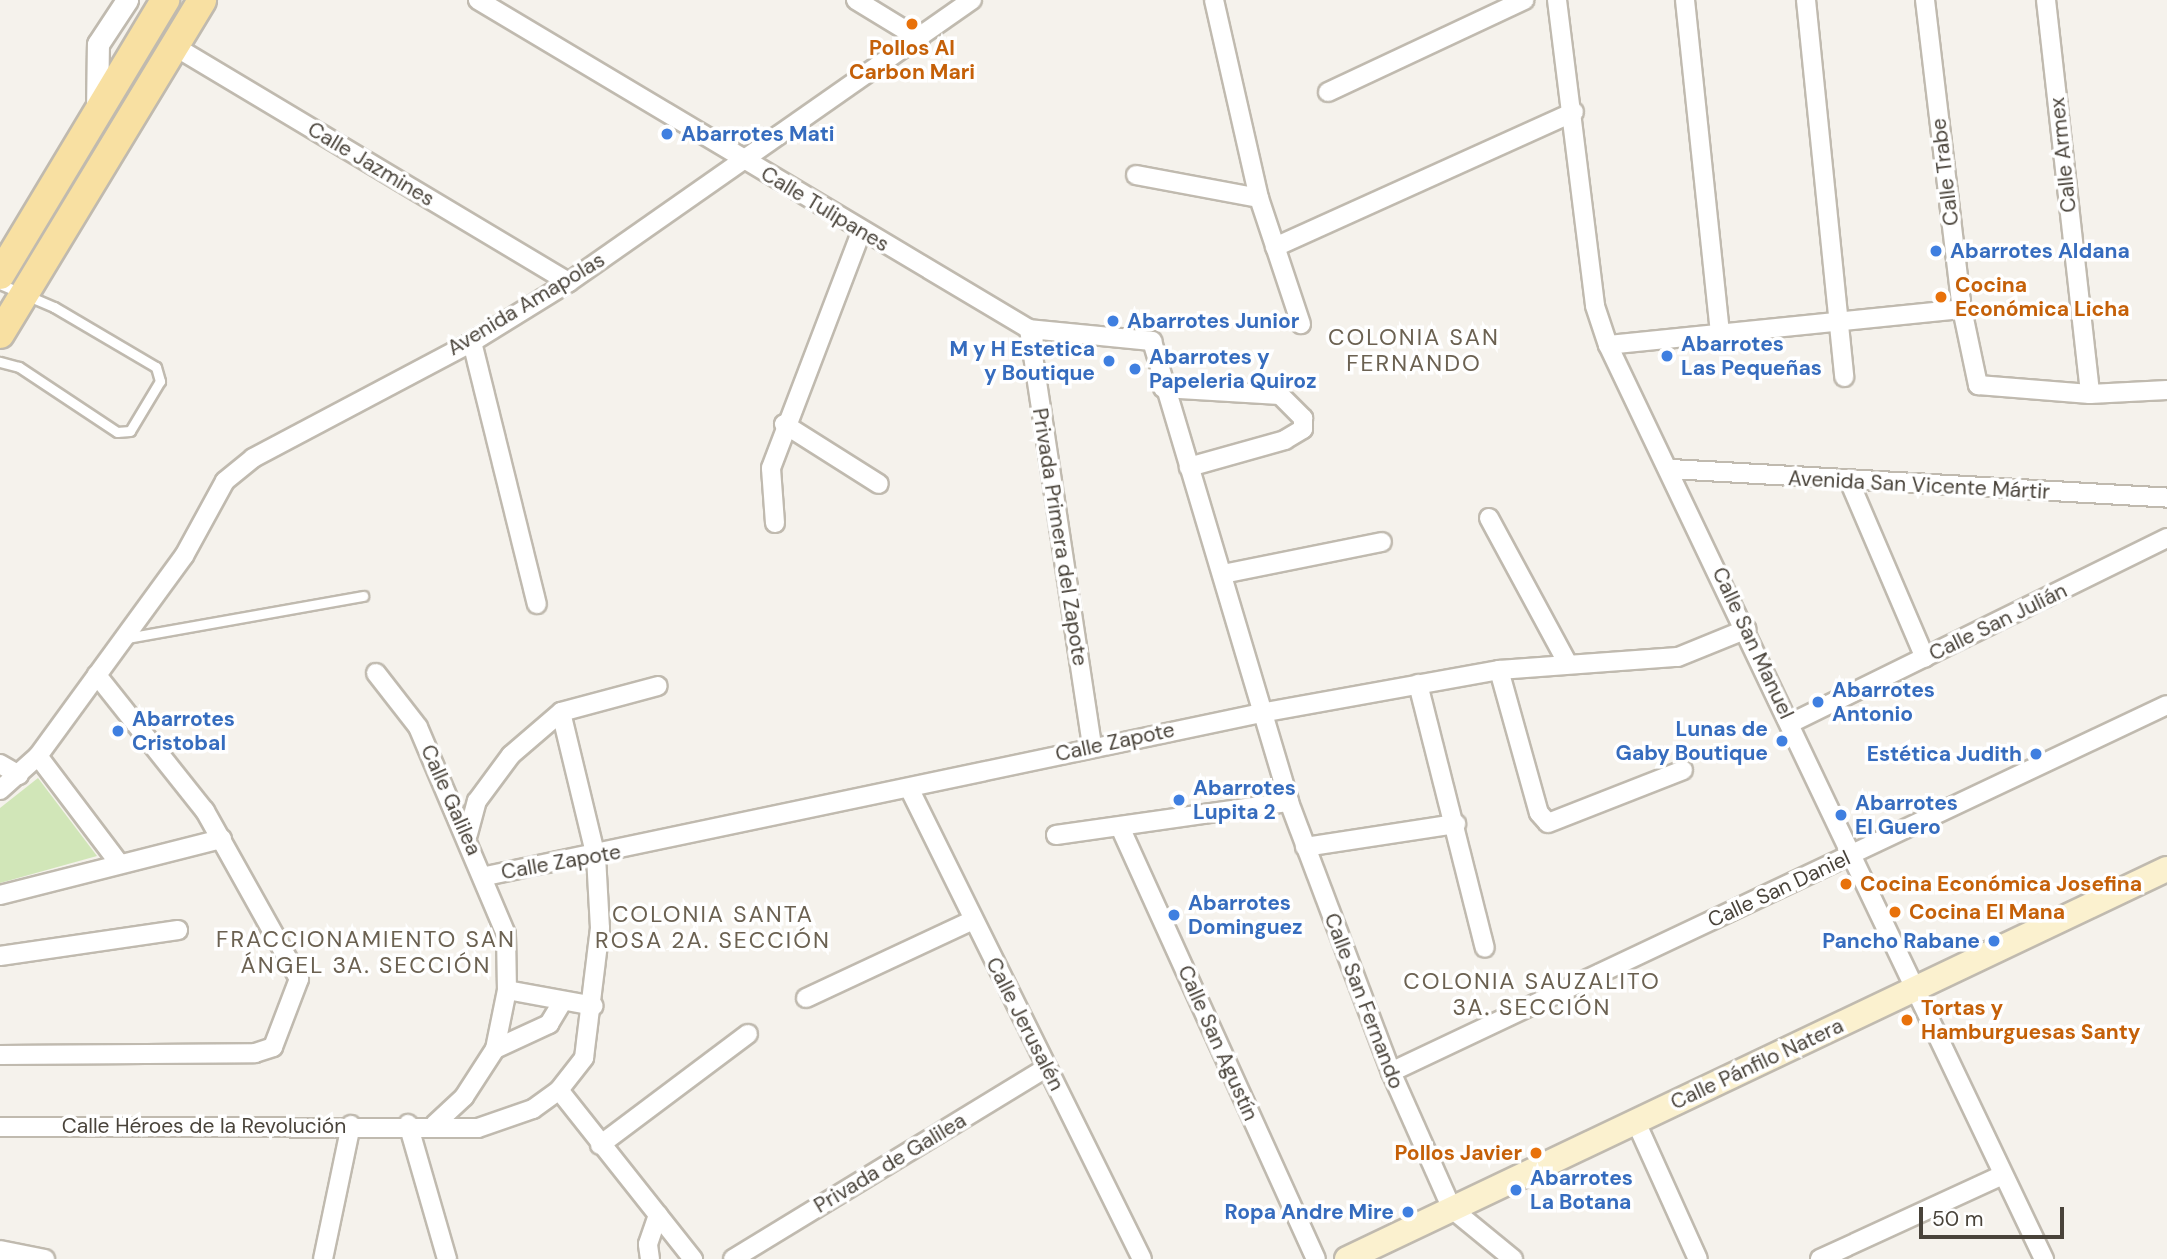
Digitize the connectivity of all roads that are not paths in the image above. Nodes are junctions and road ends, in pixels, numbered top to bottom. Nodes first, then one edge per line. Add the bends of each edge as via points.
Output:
1 (127, 0) edge
2 (165, 0) edge
3 (202, 0) edge
4 (478, 0) edge
5 (856, 0) edge
6 (972, 0) edge
7 (1214, 0) edge
8 (1524, 0) edge
9 (1557, 0) edge
10 (1685, 0) edge
11 (1806, 0) edge
12 (1925, 0) edge
13 (2046, 0) edge
14 (920, 39) junction
15 (173, 46) junction
16 (1328, 92) dead end
17 (97, 112) junction
18 (1574, 113) junction
19 (742, 159) junction
20 (1136, 175) dead end
21 (1259, 198) junction
22 (861, 232) junction
23 (1275, 247) junction
24 (0, 275) edge
25 (569, 282) junction
26 (12, 290) edge
27 (1962, 309) junction
28 (1301, 324) dead end
29 (1840, 324) junction
30 (1028, 329) junction
31 (1720, 333) junction
32 (0, 334) edge
33 (472, 342) junction
34 (1608, 345) junction
35 (0, 362) edge
36 (1844, 377) dead end
37 (1163, 388) junction
38 (2167, 390) edge
39 (2090, 394) junction
40 (784, 424) junction
41 (1189, 467) junction
42 (1671, 469) junction
43 (1850, 483) junction
44 (879, 484) dead end
45 (2167, 498) edge
46 (1489, 518) dead end
47 (775, 523) dead end
48 (2167, 538) edge
49 (1382, 542) dead end
50 (1223, 573) junction
51 (363, 596) dead end
52 (537, 604) dead end
53 (1746, 629) junction
54 (125, 639) junction
55 (1926, 659) junction
56 (1568, 664) junction
57 (1499, 670) junction
58 (376, 673) dead end
59 (97, 675) junction
60 (1418, 684) junction
61 (658, 686) dead end
62 (2167, 705) edge
63 (561, 712) junction
64 (1266, 712) junction
65 (1791, 723) junction
66 (1092, 745) junction
67 (38, 756) junction
68 (0, 764) edge
69 (1683, 770) dead end
70 (19, 775) junction
71 (909, 788) junction
72 (0, 790) edge
73 (1289, 802) junction
74 (1456, 824) junction
75 (1120, 827) junction
76 (468, 834) junction
77 (1056, 835) dead end
78 (222, 839) junction
79 (1305, 848) junction
80 (1851, 856) junction
81 (596, 857) junction
82 (120, 863) junction
83 (2167, 869) edge
84 (486, 876) junction
85 (0, 895) edge
86 (973, 920) junction
87 (178, 930) dead end
88 (1485, 948) dead end
89 (0, 956) edge
90 (1916, 988) junction
91 (508, 990) junction
92 (806, 998) dead end
93 (561, 1004) junction
94 (594, 1006) junction
95 (748, 1034) dead end
96 (495, 1049) junction
97 (0, 1055) edge
98 (1047, 1068) junction
99 (1391, 1072) junction
100 (559, 1090) junction
101 (1636, 1122) junction
102 (408, 1124) junction
103 (435, 1124) junction
104 (351, 1125) junction
105 (0, 1127) edge
106 (600, 1145) junction
107 (2003, 1175) junction
108 (1452, 1209) junction
109 (657, 1215) junction
110 (0, 1251) edge
111 (45, 1259) edge
112 (323, 1259) edge
113 (447, 1259) edge
114 (650, 1259) edge
115 (693, 1259) edge
116 (733, 1259) edge
117 (1142, 1259) edge
118 (1316, 1259) edge
119 (1347, 1259) edge
120 (1513, 1259) edge
121 (1698, 1259) edge
122 (1820, 1259) edge
123 (2044, 1259) edge

1 - 17 street via 98,44
2 - 17 main road
3 - 15 main road
4 - 19 street, Calle Tulipanes
5 - 14 street
6 - 14 street, Avenida Amapolas
7 - 21 street
8 - 16 street
9 - 18 street, Calle San Manuel
10 - 31 street
11 - 29 street
12 - 27 street, Calle Trabe
13 - 39 street, Calle Armex
14 - 19 street, Avenida Amapolas
15 - 25 street, Calle Jazmines
15 - 26 main road
17 - 24 main road
18 - 23 street
18 - 34 street, Calle San Manuel via 1595,306
19 - 22 street, Calle Tulipanes
19 - 25 street, Avenida Amapolas
20 - 21 street
21 - 23 street
22 - 30 street, Calle Tulipanes
22 - 40 street
23 - 28 street
25 - 33 street, Avenida Amapolas
26 - 32 main road
26 - 35 lane via 156,367 160,381 130,431 117,432 19,367
27 - 29 street
27 - 39 street, Calle Trabe via 1978,384
29 - 31 street
29 - 36 street
30 - 37 street, Calle San Fernando via 1152,341
30 - 66 street, Privada Primera del Zapote
31 - 34 street
33 - 52 street
33 - 54 street, Avenida Amapolas via 253,458 226,481 184,556
34 - 42 street, Calle San Manuel
37 - 41 street, Calle San Fernando
37 - 41 street via 1280,395 1303,418 1303,429 1284,440
38 - 39 street
40 - 44 street
40 - 47 street via 771,468
41 - 50 street, Calle San Fernando
42 - 43 street, Avenida San Vicente Mártir
42 - 53 street, Calle San Manuel
43 - 45 street, Avenida San Vicente Mártir
43 - 55 street
46 - 56 street
48 - 55 street, Calle San Julián
49 - 50 street
50 - 64 street, Calle San Fernando
51 - 54 lane
53 - 56 street, Calle Zapote via 1678,657
53 - 65 street, Calle San Manuel
54 - 59 street, Avenida Amapolas
55 - 65 street, Calle San Julián
56 - 57 street, Calle Zapote
57 - 60 street, Calle Zapote
57 - 69 street via 1539,813 1548,823
58 - 76 street, Calle Galilea via 418,727
59 - 67 street, Avenida Amapolas
59 - 78 street
60 - 64 street, Calle Zapote
60 - 74 street
61 - 63 street
62 - 80 street, Calle San Daniel
63 - 76 street via 511,755 477,801
63 - 81 street
64 - 66 street, Calle Zapote
64 - 73 street, Calle San Fernando
65 - 80 street, Calle San Manuel
66 - 71 street, Calle Zapote
67 - 70 street, Avenida Amapolas
67 - 82 street
68 - 70 street
70 - 72 street, Avenida Amapolas
71 - 81 street, Calle Zapote
71 - 86 street, Calle Jerusalén
73 - 75 street
73 - 79 street, Calle San Fernando
74 - 79 street
74 - 88 street
75 - 77 street
75 - 118 street, Calle San Agustín
76 - 84 street, Calle Galilea
78 - 82 street
78 - 97 street via 299,979 273,1046 256,1054
79 - 99 street, Calle San Fernando
80 - 90 street, Calle San Manuel
80 - 99 street, Calle San Daniel
81 - 84 street, Calle Zapote
81 - 94 street via 600,928
82 - 85 street
83 - 90 main road, Calle Pánfilo Natera
84 - 91 street, Calle Galilea via 506,934
86 - 92 street
86 - 98 street, Calle Jerusalén
87 - 89 street
90 - 101 main road, Calle Pánfilo Natera
90 - 107 street, Calle San Manuel
91 - 93 street
91 - 96 street, Calle Galilea
93 - 94 street
93 - 96 street via 549,1024
94 - 100 street via 584,1058
95 - 106 street
96 - 103 street, Calle Galilea via 464,1097
98 - 116 street, Privada de Galilea
98 - 117 street, Calle Jerusalén
99 - 108 street, Calle San Fernando
100 - 103 street via 533,1109 478,1128
100 - 106 street
101 - 108 main road, Calle Pánfilo Natera
101 - 121 street
102 - 103 street
102 - 104 street, Calle Héroes de la Revolución
102 - 113 street
104 - 105 street, Calle Héroes de la Revolución
104 - 112 street
106 - 109 street
107 - 122 street
107 - 123 street, Calle San Manuel
108 - 119 main road, Calle Pánfilo Natera
108 - 120 street, Calle San Fernando
109 - 114 street via 648,1244
109 - 115 street
110 - 111 street

